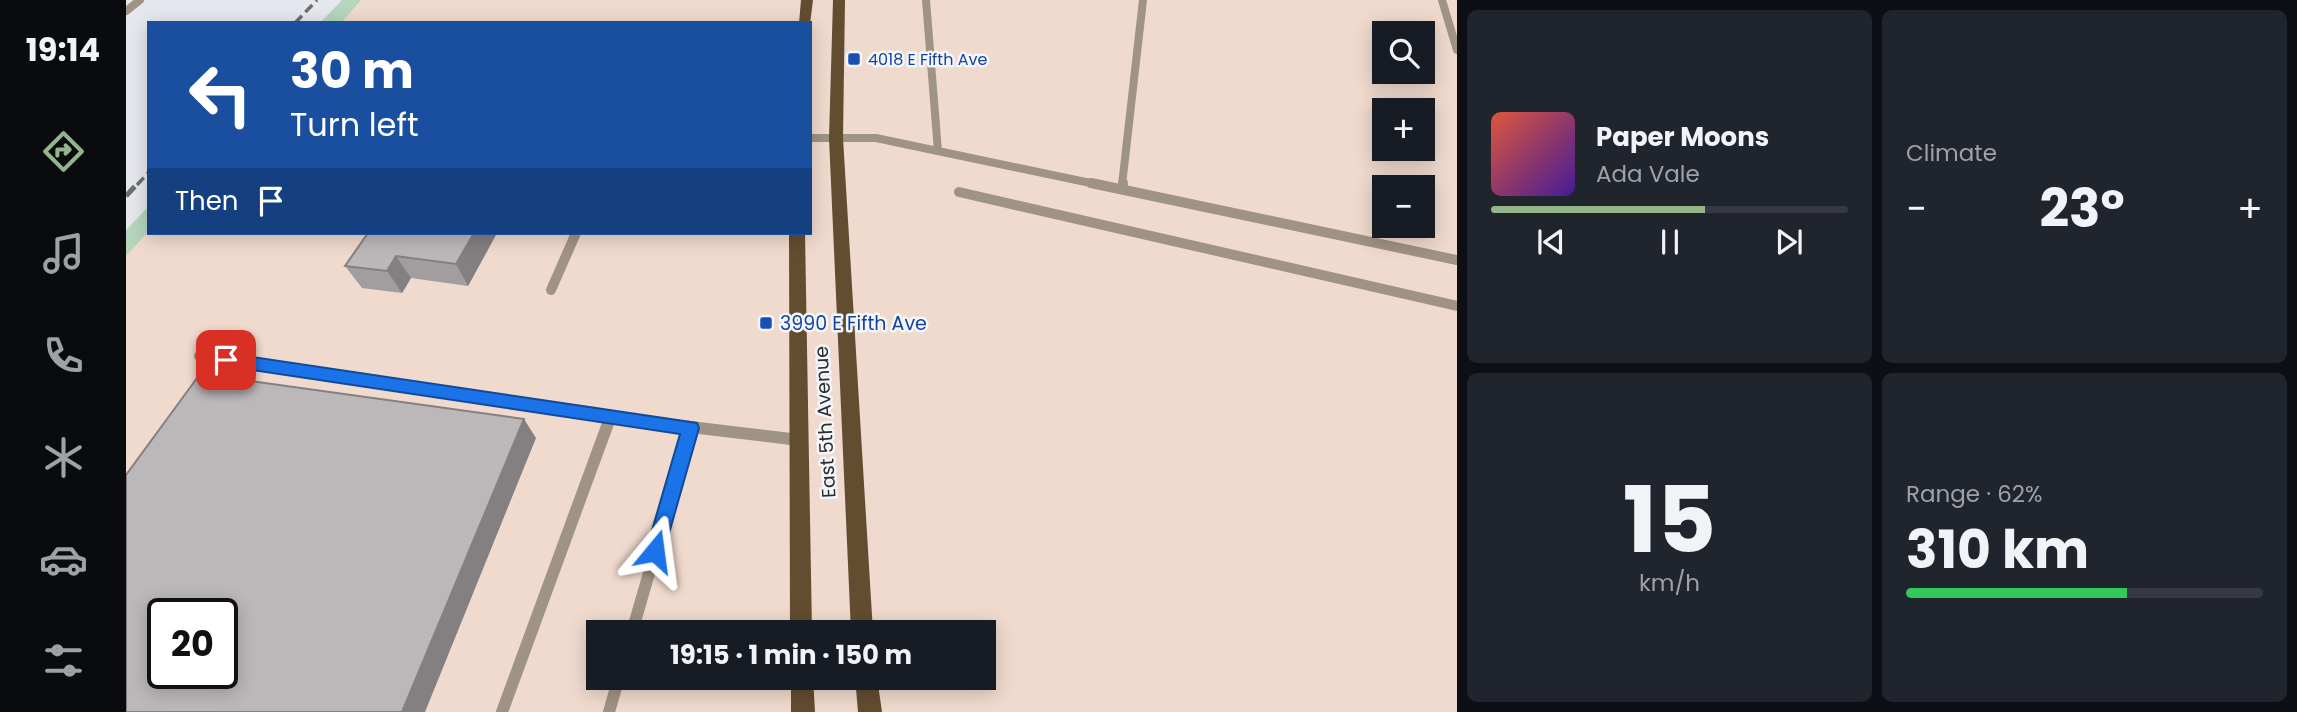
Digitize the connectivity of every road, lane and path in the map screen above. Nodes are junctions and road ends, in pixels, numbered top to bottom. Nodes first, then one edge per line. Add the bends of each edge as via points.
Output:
1 (140, 0) edge
2 (807, 0) edge
3 (839, 0) edge
4 (926, 0) edge
5 (1143, 0) edge
6 (1443, 4) edge
7 (1457, 9) edge
8 (126, 11) edge
9 (805, 21) edge
10 (1457, 50) edge
11 (812, 138) edge
12 (836, 138) junction
13 (938, 151) junction
14 (1122, 190) junction
15 (959, 192) dead end
16 (575, 235) edge
17 (797, 235) edge
18 (1457, 260) edge
19 (551, 290) dead end
20 (1457, 306) edge
21 (199, 356) dead end
22 (610, 418) junction
23 (691, 428) junction
24 (799, 440) junction
25 (635, 620) edge
26 (801, 620) edge
27 (861, 620) edge
28 (615, 690) edge
29 (802, 690) edge
30 (867, 690) edge
31 (502, 712) edge
32 (609, 712) edge
33 (803, 712) edge
34 (870, 712) edge

1 - 8 lane
2 - 9 main road
3 - 12 main road, East 5th Avenue
4 - 13 lane
5 - 14 lane
6 - 7 lane
6 - 10 lane
11 - 12 lane
12 - 13 lane via 876,138
12 - 27 main road, East 5th Avenue
13 - 14 lane
14 - 18 lane
15 - 20 lane
16 - 19 lane
17 - 24 main road, East 5th Avenue
21 - 22 lane
22 - 23 lane
22 - 31 lane
23 - 24 lane
23 - 25 lane
24 - 26 main road, East 5th Avenue
28 - 32 lane
29 - 33 main road
30 - 34 main road

